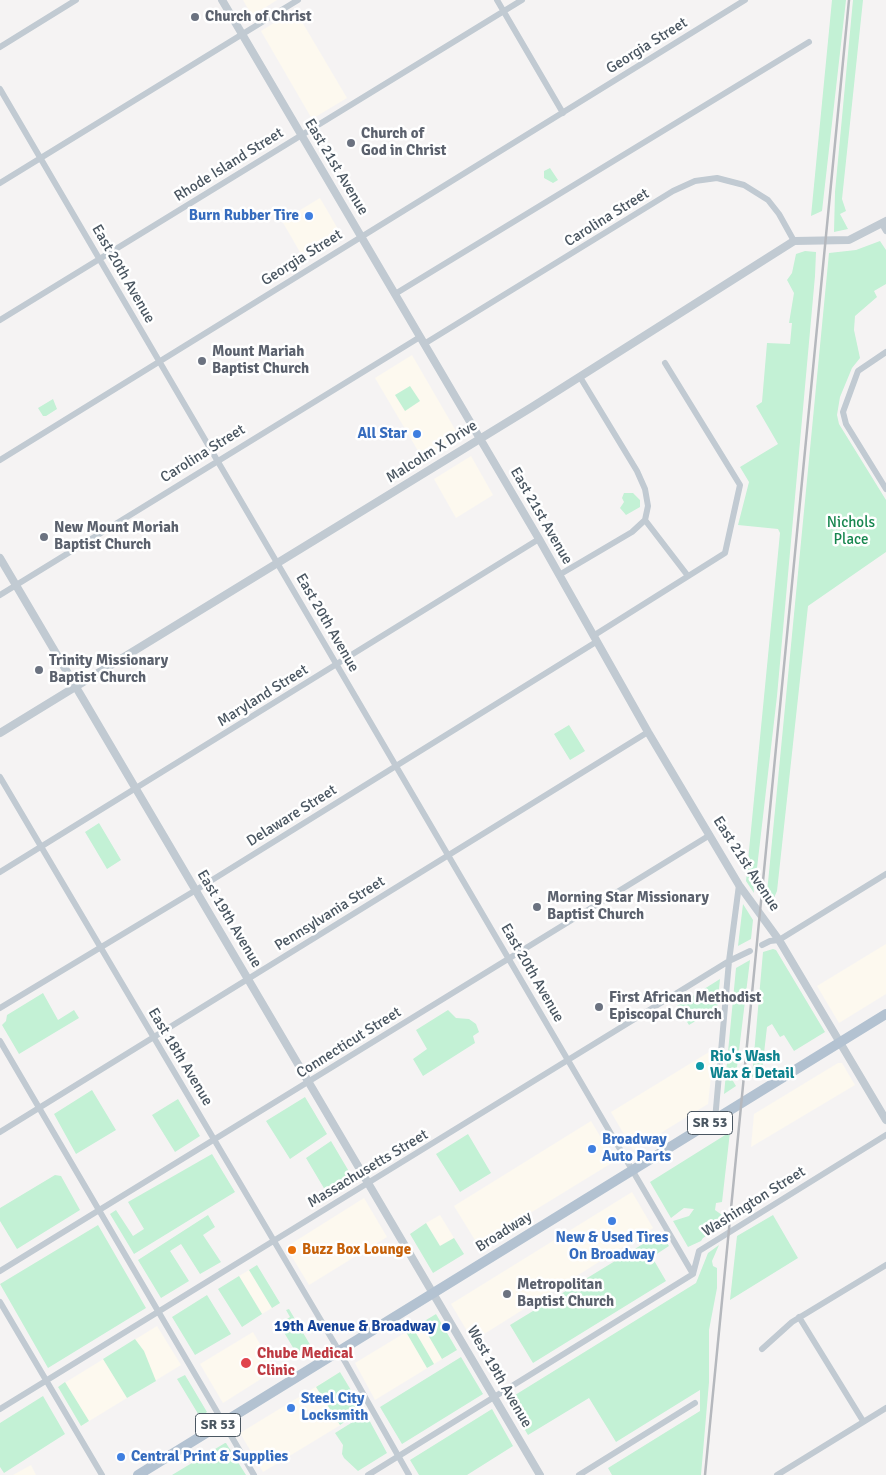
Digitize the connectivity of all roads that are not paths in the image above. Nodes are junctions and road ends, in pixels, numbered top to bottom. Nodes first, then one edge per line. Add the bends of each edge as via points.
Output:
1 (76, 0) edge
2 (222, 0) edge
3 (298, 0) edge
4 (497, 0) edge
5 (522, 0) edge
6 (745, 0) edge
7 (504, 11) junction
8 (242, 35) junction
9 (809, 42) dead end
10 (0, 47) edge
11 (0, 89) edge
12 (563, 113) junction
13 (301, 136) junction
14 (40, 158) junction
15 (0, 183) edge
16 (885, 225) edge
17 (361, 236) junction
18 (794, 240) junction
19 (100, 259) junction
20 (395, 294) junction
21 (0, 320) edge
22 (422, 340) junction
23 (886, 352) edge
24 (160, 362) junction
25 (665, 363) dead end
26 (580, 377) junction
27 (480, 439) junction
28 (0, 460) edge
29 (217, 460) junction
30 (885, 485) edge
31 (645, 520) junction
32 (539, 539) junction
33 (0, 558) edge
34 (278, 563) junction
35 (559, 575) junction
36 (688, 576) junction
37 (16, 585) junction
38 (0, 595) edge
39 (594, 639) junction
40 (337, 664) junction
41 (75, 687) junction
42 (648, 732) junction
43 (0, 733) edge
44 (396, 766) junction
45 (0, 777) edge
46 (136, 789) junction
47 (710, 835) junction
48 (41, 847) junction
49 (448, 855) junction
50 (0, 872) edge
51 (886, 874) edge
52 (739, 885) junction
53 (196, 890) junction
54 (779, 940) junction
55 (762, 945) dead end
56 (101, 948) junction
57 (750, 951) dead end
58 (509, 958) junction
59 (729, 961) junction
60 (248, 979) junction
61 (0, 1008) edge
62 (886, 1014) edge
63 (154, 1037) junction
64 (0, 1041) edge
65 (840, 1042) junction
66 (568, 1060) junction
67 (309, 1082) junction
68 (39, 1108) junction
69 (715, 1120) junction
70 (886, 1120) edge
71 (0, 1132) edge
72 (886, 1135) edge
73 (214, 1140) junction
74 (633, 1170) junction
75 (369, 1183) junction
76 (99, 1210) junction
77 (274, 1241) junction
78 (886, 1265) edge
79 (0, 1271) edge
80 (693, 1274) junction
81 (434, 1293) junction
82 (0, 1302) edge
83 (159, 1312) junction
84 (799, 1317) junction
85 (762, 1349) dead end
86 (339, 1351) junction
87 (46, 1380) junction
88 (494, 1397) junction
89 (694, 1404) dead end
90 (886, 1408) edge
91 (0, 1409) edge
92 (863, 1421) junction
93 (223, 1422) junction
94 (398, 1456) junction
95 (102, 1475) edge
96 (138, 1475) edge
97 (254, 1475) edge
98 (368, 1475) edge
99 (409, 1475) edge
100 (540, 1475) edge
101 (579, 1475) edge
102 (776, 1475) edge

1 - 10 street
2 - 8 street, East 21st Avenue
3 - 8 street
4 - 7 street
5 - 7 street, Rhode Island Street
6 - 12 street, Georgia Street
7 - 12 street
7 - 13 street, Rhode Island Street
8 - 13 street, East 21st Avenue
8 - 14 street
9 - 20 street
11 - 14 street, East 20th Avenue
12 - 17 street, Georgia Street
13 - 17 street, East 21st Avenue
13 - 19 street, Rhode Island Street
14 - 15 street
14 - 19 street, East 20th Avenue
16 - 18 street via 849,240
17 - 20 street, East 21st Avenue
17 - 24 street, Georgia Street
18 - 22 street, Carolina Street via 768,200 750,189 717,178 695,181
18 - 26 street, Malcolm X Drive
19 - 21 street, Rhode Island Street
19 - 24 street, East 20th Avenue
20 - 22 street, East 21st Avenue
22 - 27 street, East 21st Avenue
22 - 29 street, Carolina Street
23 - 30 street via 855,375 844,404 843,418
24 - 28 street, Georgia Street
24 - 29 street, East 20th Avenue
25 - 36 street, Delaware Street via 740,485 725,553
26 - 27 street, Malcolm X Drive
26 - 31 street via 637,471 648,506
27 - 32 street, East 21st Avenue
27 - 34 street, Malcolm X Drive
29 - 34 street, East 20th Avenue
29 - 37 street, Carolina Street
31 - 35 street via 632,532
31 - 36 street
32 - 35 street, East 21st Avenue
32 - 40 street, Maryland Street
33 - 37 street, East 19th Avenue
34 - 40 street, East 20th Avenue
34 - 41 street, Malcolm X Drive
35 - 39 street, East 21st Avenue
36 - 39 street, Delaware Street
37 - 38 street, Carolina Street
37 - 41 street, East 19th Avenue
39 - 42 street, East 21st Avenue
39 - 44 street, Delaware Street
40 - 44 street, East 20th Avenue
40 - 46 street, Maryland Street
41 - 43 street, Malcolm X Drive
41 - 46 street, East 19th Avenue
42 - 47 street, East 21st Avenue
42 - 49 street, Pennsylvania Street
44 - 49 street, East 20th Avenue
44 - 53 street, Delaware Street
45 - 48 street, East 18th Avenue
46 - 48 street, Maryland Street
46 - 53 street, East 19th Avenue
47 - 52 street, East 21st Avenue
47 - 58 street, Connecticut Street
48 - 50 street, Maryland Street
48 - 56 street, East 18th Avenue
49 - 58 street, East 20th Avenue
49 - 60 street, Pennsylvania Street
51 - 54 street
52 - 54 street, East 21st Avenue
52 - 59 street
53 - 56 street, Delaware Street
53 - 60 street, East 19th Avenue
54 - 55 street
54 - 65 street, East 21st Avenue
56 - 61 street, Delaware Street
56 - 63 street, East 18th Avenue
57 - 59 street, Massachusetts Street
58 - 66 street, East 20th Avenue
58 - 67 street, Connecticut Street
59 - 66 street, Massachusetts Street
59 - 69 street
60 - 63 street, Pennsylvania Street
60 - 67 street, East 19th Avenue
62 - 65 main road, Broadway / SR 53
63 - 68 street, Pennsylvania Street
63 - 73 street, East 18th Avenue
64 - 68 street
65 - 69 main road, Broadway / SR 53
65 - 70 street, East 21st Avenue
66 - 74 street, East 20th Avenue
66 - 75 street, Massachusetts Street
67 - 73 street, Connecticut Street
67 - 75 street, East 19th Avenue
68 - 71 street, Pennsylvania Street
68 - 76 street
69 - 74 main road, Broadway / SR 53
72 - 80 street, Washington Street via 699,1251
73 - 76 street, Connecticut Street
73 - 77 street, East 18th Avenue
74 - 80 street, East 20th Avenue
74 - 81 main road, Broadway / SR 53
75 - 77 street, Massachusetts Street
75 - 81 street, East 19th Avenue
76 - 79 street, Connecticut Street
76 - 83 street
77 - 83 street, Massachusetts Street
77 - 86 street, East 18th Avenue
78 - 84 street
80 - 88 street
81 - 86 main road, Broadway / SR 53
81 - 88 street, West 19th Avenue
82 - 87 street
83 - 87 street, Massachusetts Street
83 - 93 street
84 - 85 street
84 - 92 street
86 - 93 main road, Broadway / SR 53
86 - 94 street, East 18th Avenue
87 - 91 street, Massachusetts Street
87 - 95 street
88 - 94 street
88 - 100 street, West 19th Avenue
89 - 101 street
90 - 92 street
92 - 102 street
93 - 96 main road, Broadway / SR 53
93 - 97 street
94 - 98 street
94 - 99 street, East 18th Avenue

